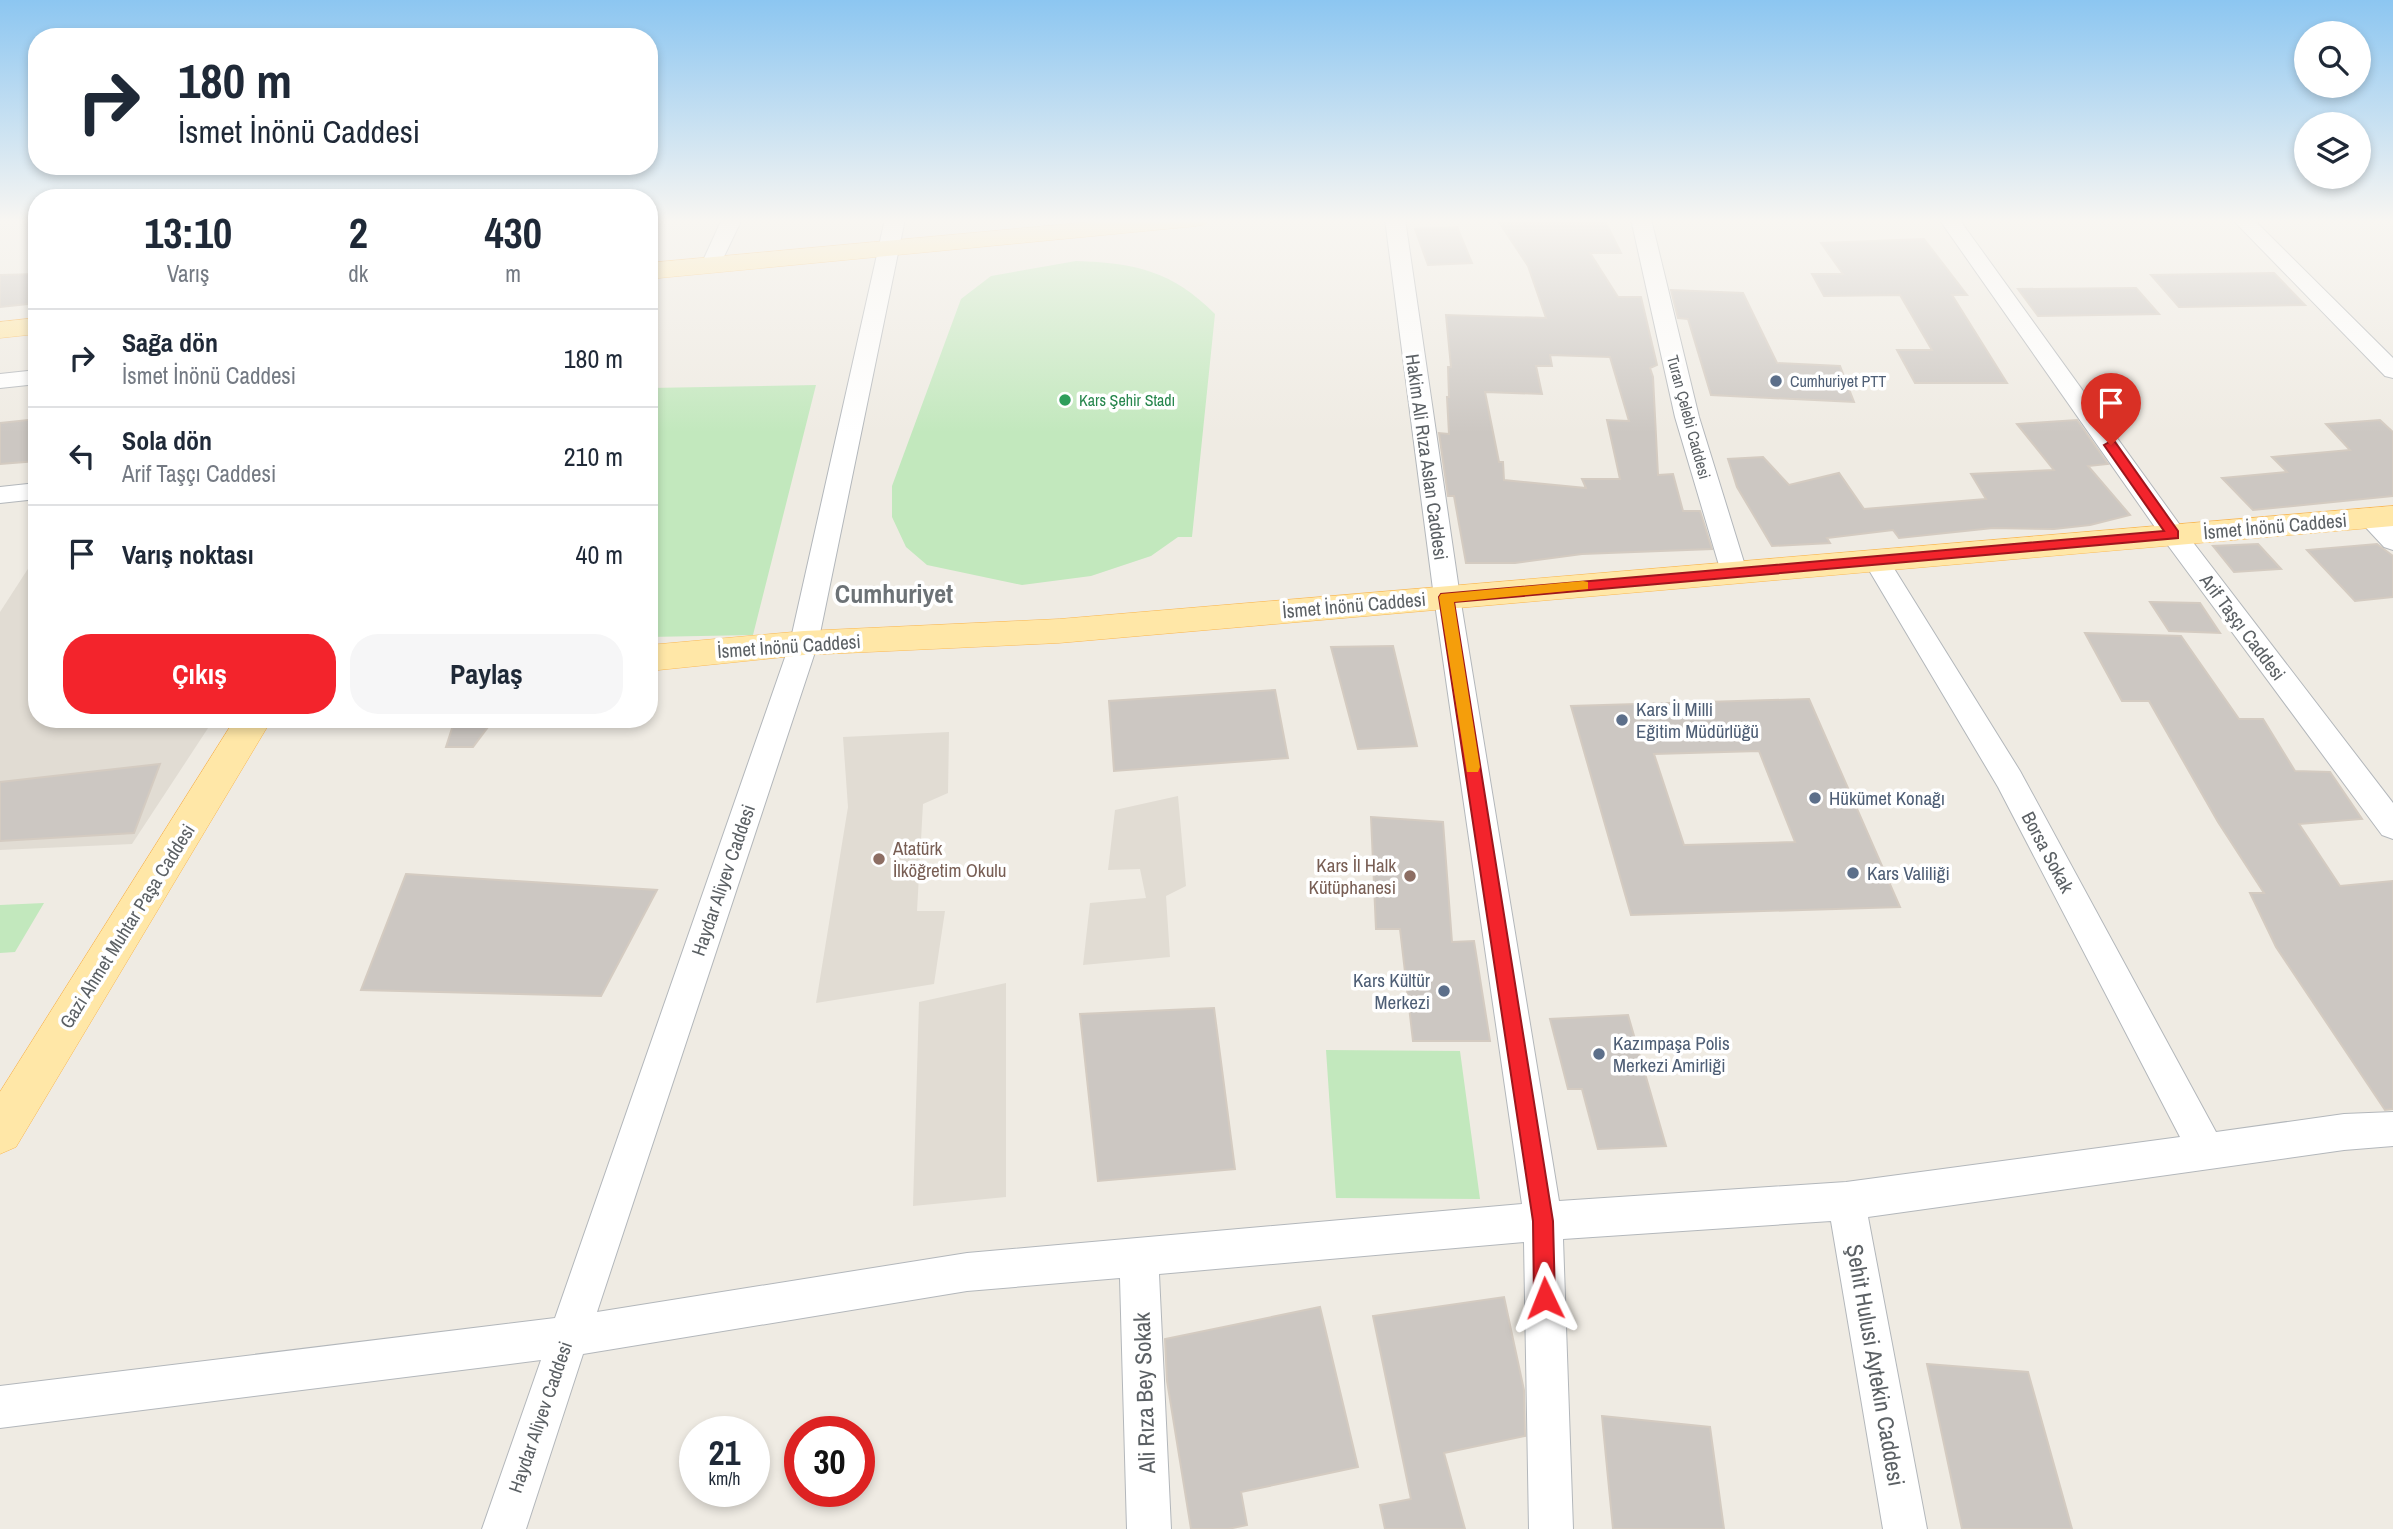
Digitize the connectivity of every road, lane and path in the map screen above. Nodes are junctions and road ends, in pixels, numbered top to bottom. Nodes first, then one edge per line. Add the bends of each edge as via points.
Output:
1 (878, 290) edge
2 (1405, 290) edge
3 (1658, 290) edge
4 (2001, 290) edge
5 (2313, 290) edge
6 (28, 328) edge
7 (0, 330) edge
8 (2393, 371) edge
9 (28, 378) edge
10 (0, 381) edge
11 (28, 492) edge
12 (0, 495) edge
13 (2382, 517) edge
14 (2173, 534) junction
15 (2393, 541) edge
16 (1876, 560) junction
17 (1734, 572) junction
18 (1447, 597) junction
19 (804, 643) junction
20 (658, 657) edge
21 (248, 728) edge
22 (2393, 827) edge
23 (2393, 1129) edge
24 (0, 1132) edge
25 (2207, 1151) junction
26 (1846, 1201) junction
27 (1543, 1221) junction
28 (1139, 1257) junction
29 (567, 1337) junction
30 (0, 1407) edge
31 (503, 1529) edge
32 (1149, 1529) edge
33 (1551, 1529) edge
34 (1905, 1529) edge

1 - 19 street, Haydar Aliyev Caddesi
2 - 18 street, Hakim Ali Rıza Aslan Caddesi
3 - 17 street, Turan Çelebi Caddesi via 1687,417
4 - 14 street, Arif Taşçı Caddesi
5 - 8 street
6 - 7 main road
9 - 10 street
11 - 12 street
13 - 14 main road, İsmet İnönü Caddesi
13 - 15 street
14 - 16 main road, İsmet İnönü Caddesi
14 - 22 street, Arif Taşçı Caddesi
16 - 17 main road, İsmet İnönü Caddesi
16 - 25 street, Borsa Sokak via 2009,779
17 - 18 main road, İsmet İnönü Caddesi
18 - 19 main road, İsmet İnönü Caddesi via 1059,631
18 - 27 street, Hakim Ali Rıza Aslan Caddesi
19 - 20 main road, İsmet İnönü Caddesi
19 - 29 street, Haydar Aliyev Caddesi
21 - 24 main road, Gazi Ahmet Muhtar Paşa Caddesi
23 - 25 street
25 - 26 street
26 - 27 street
26 - 34 street, Şehit Hulusi Aytekin Caddesi
27 - 28 street
27 - 33 street, Hakim Ali Rıza Aslan Caddesi
28 - 29 street via 967,1272
28 - 32 street, Ali Rıza Bey Sokak
29 - 30 street
29 - 31 street, Haydar Aliyev Caddesi

